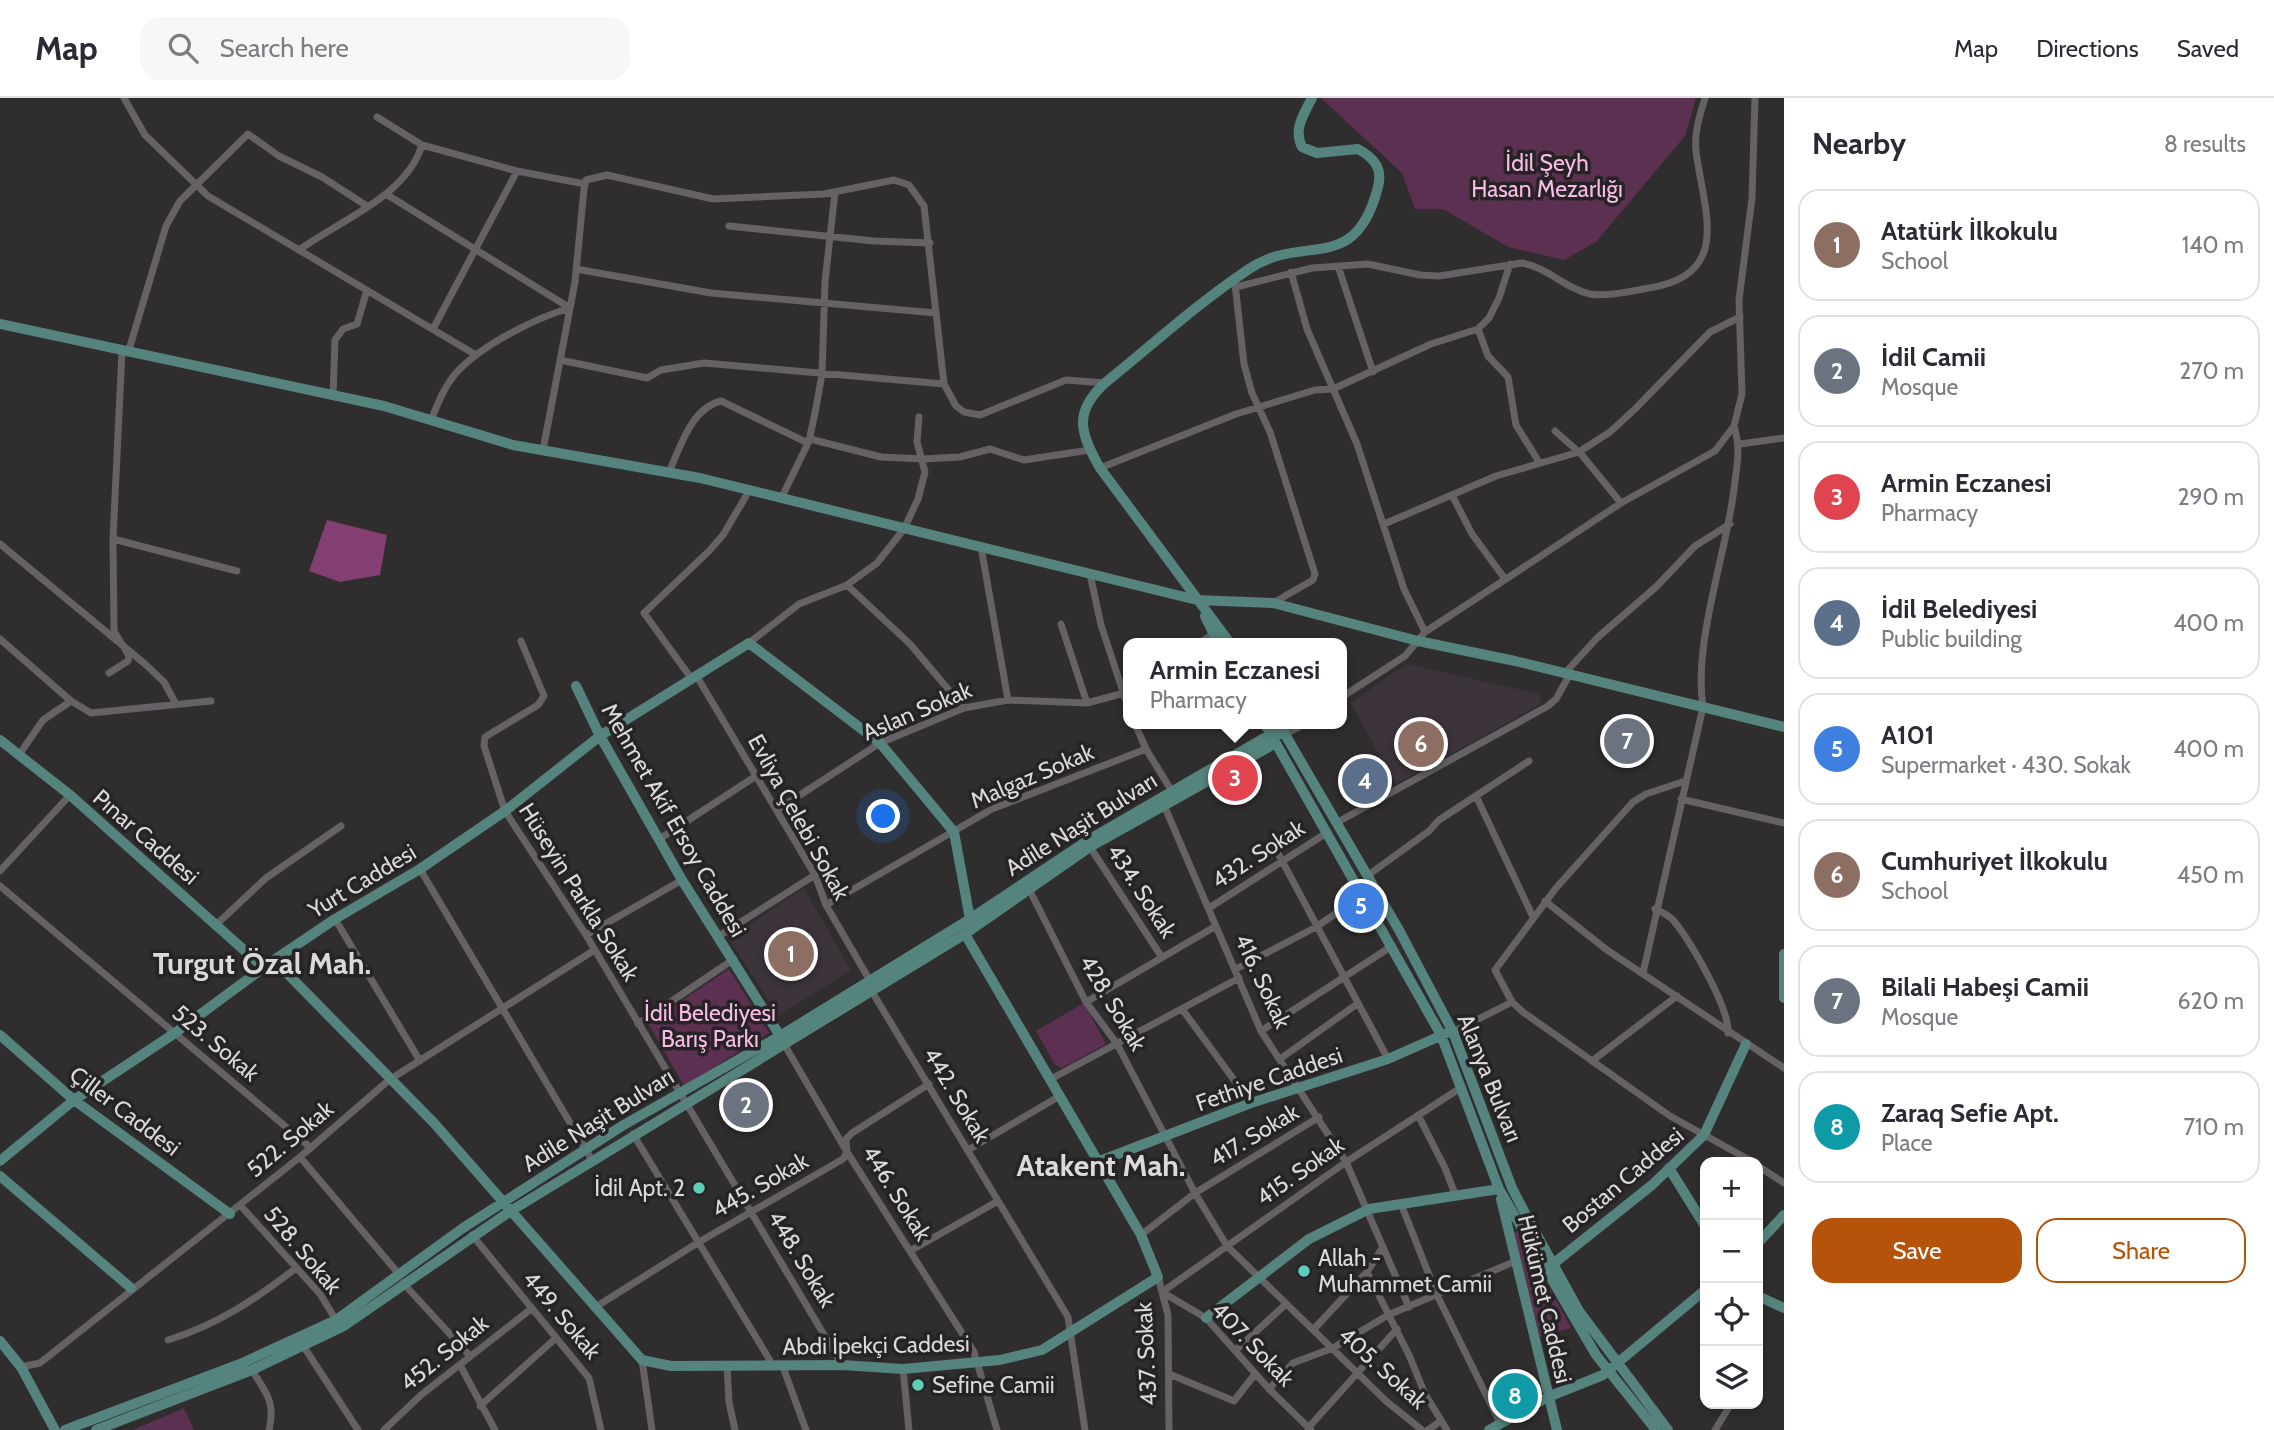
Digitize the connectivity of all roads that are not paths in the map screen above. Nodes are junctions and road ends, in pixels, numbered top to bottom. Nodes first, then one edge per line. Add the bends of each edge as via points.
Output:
1 (124, 98) edge
2 (1312, 98) edge
3 (1705, 98) edge
4 (1755, 98) edge
5 (377, 117) dead end
6 (422, 145) junction
7 (517, 171) junction
8 (195, 184) junction
9 (585, 184) junction
10 (835, 192) junction
11 (386, 194) junction
12 (367, 206) junction
13 (729, 226) dead end
14 (831, 236) junction
15 (930, 243) junction
16 (475, 249) junction
17 (299, 250) junction
18 (1510, 264) junction
19 (1338, 266) junction
20 (576, 269) junction
21 (1291, 272) junction
22 (1235, 284) junction
23 (366, 290) junction
24 (824, 302) junction
25 (570, 308) junction
26 (936, 313) junction
27 (1740, 317) junction
28 (0, 324) edge
29 (433, 329) junction
30 (1478, 329) junction
31 (125, 352) junction
32 (476, 355) junction
33 (560, 360) junction
34 (1373, 372) junction
35 (822, 374) junction
36 (1105, 383) junction
37 (944, 384) junction
38 (1333, 389) junction
39 (333, 396) junction
40 (1261, 407) junction
41 (919, 417) dead end
42 (431, 419) junction
43 (1734, 426) junction
44 (1555, 430) dead end
45 (1784, 438) edge
46 (809, 441) junction
47 (1740, 444) junction
48 (543, 450) junction
49 (1090, 450) junction
50 (1579, 452) junction
51 (923, 459) junction
52 (1539, 461) junction
53 (1100, 468) junction
54 (669, 472) junction
55 (749, 491) junction
56 (1453, 497) junction
57 (780, 499) junction
58 (1621, 503) junction
59 (1384, 524) junction
60 (1730, 524) junction
61 (904, 529) junction
62 (113, 539) junction
63 (0, 544) edge
64 (981, 547) junction
65 (237, 570) dead end
66 (1090, 574) junction
67 (1505, 579) junction
68 (847, 585) junction
69 (1197, 600) junction
70 (1273, 603) junction
71 (1061, 624) dead end
72 (1422, 637) junction
73 (1216, 638) edge
74 (1226, 638) edge
75 (0, 639) edge
76 (521, 641) dead end
77 (749, 643) junction
78 (125, 649) junction
79 (109, 673) dead end
80 (1568, 674) junction
81 (693, 676) junction
82 (1123, 685) edge
83 (576, 687) dead end
84 (1123, 694) edge
85 (1347, 694) edge
86 (1008, 700) junction
87 (71, 701) junction
88 (211, 701) dead end
89 (1087, 702) junction
90 (176, 704) junction
91 (1703, 707) junction
92 (964, 708) junction
93 (1784, 727) edge
94 (1137, 729) edge
95 (1268, 729) edge
96 (1282, 729) edge
97 (1294, 729) edge
98 (1284, 734) junction
99 (600, 736) junction
100 (1274, 739) junction
101 (0, 740) edge
102 (880, 743) junction
103 (1146, 749) junction
104 (19, 755) junction
105 (1529, 761) dead end
106 (756, 776) junction
107 (1685, 780) junction
108 (70, 795) junction
109 (1476, 796) junction
110 (1168, 798) junction
111 (1681, 799) junction
112 (777, 810) junction
113 (505, 811) junction
114 (1336, 823) junction
115 (1784, 823) edge
116 (341, 826) dead end
117 (954, 832) junction
118 (1328, 832) junction
119 (661, 838) junction
120 (1272, 844) dead end
121 (1090, 847) junction
122 (1282, 863) junction
123 (420, 869) junction
124 (0, 872) edge
125 (815, 875) junction
126 (1367, 876) junction
127 (682, 880) junction
128 (0, 886) edge
129 (1029, 889) junction
130 (1363, 895) junction
131 (1545, 901) junction
132 (826, 905) junction
133 (1209, 908) junction
134 (1656, 909) junction
135 (1534, 917) junction
136 (335, 919) junction
137 (970, 919) junction
138 (217, 924) junction
139 (1216, 926) junction
140 (1316, 926) junction
141 (965, 933) junction
142 (586, 936) junction
143 (719, 936) junction
144 (1392, 946) junction
145 (593, 951) junction
146 (1784, 954) edge
147 (1160, 956) junction
148 (734, 959) junction
149 (274, 960) junction
150 (263, 967) junction
151 (1236, 969) junction
152 (1643, 973) junction
153 (1239, 978) junction
154 (1343, 979) junction
155 (870, 985) junction
156 (1677, 996) junction
157 (1784, 998) edge
158 (1086, 1002) junction
159 (1512, 1002) junction
160 (1357, 1004) junction
161 (504, 1007) junction
162 (1182, 1009) junction
163 (638, 1024) junction
164 (1261, 1031) junction
165 (1453, 1032) junction
166 (175, 1033) junction
167 (1728, 1033) junction
168 (0, 1035) edge
169 (1441, 1035) junction
170 (782, 1040) junction
171 (1117, 1044) junction
172 (1745, 1044) junction
173 (1280, 1059) junction
174 (1388, 1059) junction
175 (420, 1061) junction
176 (1592, 1061) junction
177 (1784, 1068) edge
178 (390, 1080) junction
179 (1049, 1080) junction
180 (929, 1084) junction
181 (1462, 1087) junction
182 (1298, 1088) junction
183 (678, 1091) junction
184 (1058, 1097) junction
185 (74, 1100) junction
186 (685, 1101) junction
187 (1251, 1103) junction
188 (1418, 1115) junction
189 (1319, 1117) junction
190 (633, 1134) junction
191 (1167, 1135) junction
192 (1704, 1135) junction
193 (311, 1148) junction
194 (968, 1150) junction
195 (847, 1152) junction
196 (589, 1156) junction
197 (300, 1157) junction
198 (1744, 1157) edge
199 (0, 1161) edge
200 (1097, 1162) junction
201 (1346, 1162) junction
202 (1670, 1168) junction
203 (1763, 1169) edge
204 (0, 1176) edge
205 (1784, 1183) edge
206 (1511, 1188) junction
207 (1499, 1189) junction
208 (1195, 1193) junction
209 (1455, 1194) junction
210 (998, 1201) junction
211 (1401, 1204) junction
212 (240, 1205) junction
213 (505, 1207) junction
214 (1369, 1209) junction
215 (752, 1213) junction
216 (230, 1214) junction
217 (1784, 1215) edge
218 (1701, 1220) edge
219 (1141, 1235) junction
220 (472, 1236) junction
221 (1763, 1238) edge
222 (699, 1242) junction
223 (1227, 1246) junction
224 (1383, 1247) junction
225 (910, 1251) junction
226 (1516, 1261) junction
227 (1553, 1264) junction
228 (296, 1268) junction
229 (1367, 1272) junction
230 (1158, 1277) junction
231 (1257, 1277) junction
232 (400, 1278) junction
233 (131, 1288) junction
234 (1162, 1292) junction
235 (1437, 1294) junction
236 (1700, 1294) edge
237 (1763, 1298) edge
238 (1286, 1304) junction
239 (1409, 1307) junction
240 (594, 1308) junction
241 (1784, 1308) edge
242 (531, 1309) junction
243 (1388, 1315) junction
244 (1206, 1318) junction
245 (336, 1320) junction
246 (1396, 1329) junction
247 (1071, 1330) junction
248 (1313, 1330) junction
249 (556, 1338) junction
250 (168, 1340) dead end
251 (0, 1341) edge
252 (304, 1347) junction
253 (1333, 1348) junction
254 (1236, 1350) junction
255 (470, 1356) junction
256 (642, 1360) junction
257 (978, 1363) junction
258 (460, 1365) junction
259 (842, 1365) junction
260 (727, 1366) junction
261 (21, 1367) junction
262 (779, 1367) junction
263 (1611, 1367) junction
264 (903, 1369) junction
265 (252, 1370) junction
266 (1358, 1372) junction
267 (1169, 1374) junction
268 (1255, 1374) junction
269 (1269, 1390) junction
270 (1548, 1397) junction
271 (480, 1406) junction
272 (1728, 1409) edge
273 (1441, 1421) junction
274 (1500, 1423) junction
275 (1310, 1429) edge
276 (1651, 1429) edge
277 (55, 1430) edge
278 (65, 1430) edge
279 (96, 1430) edge
280 (269, 1430) edge
281 (358, 1430) edge
282 (384, 1430) edge
283 (495, 1430) edge
284 (601, 1430) edge
285 (652, 1430) edge
286 (735, 1430) edge
287 (806, 1430) edge
288 (909, 1430) edge
289 (997, 1430) edge
290 (1085, 1430) edge
291 (1170, 1430) edge
292 (1422, 1430) edge
293 (1428, 1430) edge
294 (1447, 1430) edge
295 (1489, 1430) edge
296 (1556, 1430) edge
297 (1668, 1430) edge
298 (1715, 1430) edge

1 - 8 street via 145,135
2 - 22 street via 1299,124 1297,138 1302,147 1317,153 1358,149 1379,168 1367,221 1351,239 1251,267
3 - 18 street via 1696,128 1696,148 1708,235 1706,251 1691,272 1665,286 1590,294 1535,265
4 - 27 street via 1752,198
5 - 6 street
6 - 7 street
6 - 11 street
7 - 9 street
7 - 16 street
8 - 12 street via 248,134
8 - 17 street
8 - 31 street via 166,226
9 - 10 street via 593,176 607,175 713,199
9 - 20 street
10 - 14 street
10 - 15 street via 894,180 909,185 924,206
11 - 12 street
11 - 16 street
12 - 17 street
13 - 14 street
14 - 15 street
14 - 24 street
15 - 26 street
16 - 25 street
16 - 29 street
17 - 23 street
18 - 19 street via 1438,276 1368,264
18 - 30 street via 1499,299
19 - 21 street
19 - 34 street
20 - 24 street via 710,293
20 - 25 street
21 - 22 street
21 - 38 street via 1307,329
22 - 36 street
22 - 40 street via 1244,364
23 - 29 street
23 - 39 street via 357,324 344,329 335,340
24 - 26 street
24 - 35 street
25 - 32 street via 548,314
25 - 33 street
26 - 37 street
27 - 43 street via 1742,394
27 - 50 street via 1710,332 1610,432
28 - 31 street
29 - 32 street
30 - 34 street via 1431,344
30 - 52 street via 1488,356 1508,377 1516,425
31 - 39 street
31 - 62 street
32 - 42 street via 456,373
33 - 35 street via 646,378 661,370 704,363
33 - 48 street
34 - 38 street
35 - 37 street
35 - 46 street
36 - 37 street via 1066,380 980,415 956,406
36 - 49 street via 1092,394 1083,415
38 - 40 street
38 - 59 street
39 - 42 street
40 - 53 street
40 - 70 street via 1315,574 1313,580
41 - 51 street via 917,442
42 - 48 street via 493,440
43 - 47 street
43 - 58 street via 1715,451
44 - 50 street
45 - 47 street
46 - 51 street via 881,457
46 - 54 street via 721,401 702,410
46 - 57 street
47 - 60 street
48 - 54 street
49 - 51 street via 1024,460 990,449
49 - 53 street
50 - 52 street
50 - 58 street
51 - 61 street via 925,472 918,499
52 - 56 street
53 - 69 street
54 - 55 street
55 - 57 street
55 - 81 street, Evliya Çelebi Sokak via 723,535 644,614
56 - 59 street
56 - 67 street via 1472,534
57 - 61 street
58 - 67 street
59 - 72 street
60 - 80 street via 1695,546 1597,638
60 - 91 street via 1704,654
61 - 64 street
61 - 68 street via 877,563
62 - 65 street
62 - 78 street via 114,631
63 - 78 street
64 - 66 street
64 - 86 street
66 - 69 street
66 - 82 street via 1101,625
67 - 72 street
68 - 77 street via 799,604
68 - 92 street via 910,645
69 - 70 street
69 - 73 street
69 - 74 street
70 - 72 street
71 - 89 street
72 - 80 street
72 - 85 street via 1405,656
75 - 87 street
76 - 113 street, Hüseyin Parkla Sokak via 544,696 538,705 485,737
77 - 81 street, Yurt Caddesi
77 - 102 street
78 - 79 street via 128,661
78 - 90 street via 164,682
80 - 91 street
80 - 114 street via 1548,706
81 - 99 street, Yurt Caddesi
81 - 106 street, Evliya Çelebi Sokak
83 - 99 street, Mehmet Akif Ersoy Caddesi
84 - 89 street, Aslan Sokak
86 - 89 street, Aslan Sokak
86 - 92 street, Aslan Sokak
87 - 90 street via 91,713
87 - 104 street via 43,720
88 - 90 street
91 - 93 street
91 - 107 street
92 - 102 street, Aslan Sokak
94 - 103 street, 416. Sokak
95 - 100 street, Alanya Bulvarı
96 - 98 street, Alanya Bulvarı
97 - 98 street
98 - 100 street, Adile Naşit Bulvarı
98 - 114 street, Alanya Bulvarı
99 - 113 street, Yurt Caddesi
99 - 119 street, Mehmet Akif Ersoy Caddesi
100 - 110 street, Adile Naşit Bulvarı
100 - 118 street, Alanya Bulvarı
101 - 104 street, Pınar Caddesi
102 - 112 street, Aslan Sokak
102 - 117 street
103 - 110 street, 416. Sokak
103 - 117 street, Malgaz Sokak via 992,809
104 - 108 street, Pınar Caddesi
105 - 109 street
106 - 112 street, Evliya Çelebi Sokak
106 - 119 street
107 - 111 street
107 - 131 street via 1633,802
108 - 124 street
108 - 138 street, Pınar Caddesi
109 - 126 street
109 - 135 street
110 - 121 street, Adile Naşit Bulvarı
110 - 133 street, 416. Sokak
110 - 137 street, Adile Naşit Bulvarı
111 - 115 street
111 - 134 street
112 - 125 street, Evliya Çelebi Sokak
113 - 123 street, Yurt Caddesi
113 - 142 street, Hüseyin Parkla Sokak
114 - 126 street, Alanya Bulvarı
116 - 138 street via 265,878
117 - 132 street, Malgaz Sokak
117 - 137 street
118 - 122 street, 432. Sokak
118 - 130 street, Alanya Bulvarı
119 - 127 street, Mehmet Akif Ersoy Caddesi
120 - 122 street
121 - 129 street, Adile Naşit Bulvarı
121 - 147 street, 434. Sokak
122 - 133 street, 432. Sokak
122 - 140 street
123 - 136 street, Yurt Caddesi
123 - 161 street
125 - 132 street, Evliya Çelebi Sokak
125 - 143 street
126 - 165 street, Alanya Bulvarı
127 - 142 street
127 - 143 street, Mehmet Akif Ersoy Caddesi
128 - 166 street, 523. Sokak
129 - 141 street, Adile Naşit Bulvarı
129 - 158 street, 428. Sokak
130 - 140 street
130 - 144 street, Alanya Bulvarı
131 - 135 street
131 - 152 street
132 - 155 street, Evliya Çelebi Sokak
133 - 139 street, 416. Sokak
134 - 152 street
134 - 167 street via 1673,920 1702,967 1724,1010
135 - 159 street via 1495,971
136 - 149 street, Yurt Caddesi
136 - 175 street
137 - 155 street, Adile Naşit Bulvarı
138 - 150 street, Pınar Caddesi
139 - 147 street
139 - 151 street, 416. Sokak
140 - 151 street
140 - 154 street
141 - 155 street, Adile Naşit Bulvarı
141 - 179 street
142 - 145 street, Hüseyin Parkla Sokak
143 - 148 street, Mehmet Akif Ersoy Caddesi
144 - 154 street
144 - 169 street, Alanya Bulvarı
145 - 161 street, 522. Sokak
145 - 163 street, Hüseyin Parkla Sokak
146 - 157 street
147 - 158 street
148 - 163 street
148 - 170 street, Mehmet Akif Ersoy Caddesi
149 - 150 street, Yurt Caddesi
149 - 178 street
150 - 166 street, Yurt Caddesi
151 - 153 street, 416. Sokak
152 - 156 street
153 - 162 street
153 - 164 street, 416. Sokak
154 - 160 street
154 - 164 street
155 - 170 street, Adile Naşit Bulvarı
155 - 180 street, 442. Sokak
156 - 167 street
156 - 176 street
158 - 171 street, 428. Sokak
159 - 165 street
159 - 176 street
160 - 173 street
160 - 174 street
161 - 175 street, 522. Sokak
161 - 196 street
162 - 171 street
162 - 187 street
163 - 183 street, Hüseyin Parkla Sokak
164 - 173 street, 416. Sokak
165 - 169 street, Fethiye Caddesi
165 - 206 street, Alanya Bulvarı
166 - 185 street, Yurt Caddesi
166 - 193 street, 523. Sokak
167 - 172 street
168 - 185 street, Çiller Caddesi
169 - 174 street, Fethiye Caddesi
169 - 181 street, Alanya Bulvarı
170 - 183 street, Adile Naşit Bulvarı
170 - 186 street, Adile Naşit Bulvarı
170 - 195 street, 446. Sokak
171 - 179 street
171 - 191 street, 428. Sokak
172 - 177 street
172 - 192 street, Bostan Caddesi
173 - 182 street, 416. Sokak
174 - 182 street, Fethiye Caddesi
175 - 178 street, 522. Sokak
176 - 192 street
178 - 193 street, 522. Sokak
178 - 213 street via 434,1123
179 - 184 street
180 - 194 street, 442. Sokak
180 - 195 street, 445. Sokak via 852,1133 846,1139
181 - 188 street, 415. Sokak
181 - 207 street, Alanya Bulvarı
182 - 187 street, Fethiye Caddesi
182 - 189 street, 416. Sokak
183 - 186 street, Hüseyin Parkla Sokak
183 - 196 street, Adile Naşit Bulvarı
184 - 194 street
184 - 200 street
185 - 199 street, Yurt Caddesi
185 - 216 street, Çiller Caddesi
186 - 190 street, Adile Naşit Bulvarı
186 - 215 street, 448. Sokak
187 - 191 street, Fethiye Caddesi
188 - 201 street, 415. Sokak
188 - 209 street
189 - 201 street, 416. Sokak
189 - 208 street, 417. Sokak
190 - 196 street, Adile Naşit Bulvarı
190 - 222 street
191 - 200 street, Fethiye Caddesi
191 - 208 street, 405. Sokak
192 - 198 street
192 - 202 street, Bostan Caddesi
193 - 197 street, 522. Sokak
194 - 210 street, 442. Sokak
195 - 215 street, 445. Sokak via 843,1159
195 - 225 street, 446. Sokak
196 - 213 street, Adile Naşit Bulvarı
197 - 212 street, 522. Sokak
197 - 232 street
200 - 219 street
201 - 214 street, 416. Sokak
201 - 223 street, 415. Sokak
202 - 218 street
202 - 227 street, Bostan Caddesi
203 - 205 street
204 - 233 street
206 - 207 street, Hükümet Caddesi
206 - 227 street, Alanya Bulvarı
207 - 209 street
207 - 226 street, Hükümet Caddesi
207 - 263 street, Alanya Bulvarı
208 - 219 street, 417. Sokak
208 - 223 street, 405. Sokak
209 - 211 street
210 - 225 street
210 - 247 street, 442. Sokak via 1068,1317
211 - 214 street
211 - 235 street
212 - 216 street, 522. Sokak
212 - 228 street, 528. Sokak
213 - 220 street, Adile Naşit Bulvarı
213 - 232 street, Adile Naşit Bulvarı
213 - 240 street
214 - 224 street, 416. Sokak
214 - 231 street via 1309,1239
215 - 222 street, 445. Sokak
215 - 259 street, 448. Sokak
216 - 233 street, 522. Sokak
217 - 221 street
219 - 230 street
220 - 232 street, Adile Naşit Bulvarı
220 - 242 street, 449. Sokak
222 - 240 street, 445. Sokak
222 - 262 street
223 - 231 street, 405. Sokak
223 - 234 street, 415. Sokak
224 - 229 street
224 - 239 street, 416. Sokak
225 - 257 street, 446. Sokak
226 - 235 street
226 - 270 street, Hükümet Caddesi
227 - 263 street, Alanya Bulvarı
228 - 245 street, 528. Sokak
228 - 250 street via 252,1303 199,1331
229 - 243 street
229 - 248 street
230 - 234 street, 437. Sokak
230 - 247 street, Abdi İpekçi Caddesi
231 - 238 street, 405. Sokak
231 - 244 street
232 - 245 street, Adile Naşit Bulvarı
232 - 252 street, Adile Naşit Bulvarı via 344,1326
232 - 255 street
233 - 261 street, 522. Sokak via 40,1363
234 - 244 street, 407. Sokak
234 - 267 street, 437. Sokak via 1168,1315
235 - 239 street
235 - 274 street
236 - 263 street
237 - 241 street
238 - 248 street, 405. Sokak
238 - 254 street
239 - 243 street
240 - 256 street
242 - 249 street, 449. Sokak
242 - 255 street, 452. Sokak
243 - 246 street
243 - 253 street
244 - 254 street, 407. Sokak
245 - 278 street, Adile Naşit Bulvarı via 240,1364
246 - 266 street
246 - 273 street
247 - 257 street, Abdi İpekçi Caddesi via 1042,1350
247 - 290 street, 442. Sokak
248 - 253 street, 405. Sokak
249 - 271 street
249 - 284 street, 449. Sokak via 589,1378
251 - 261 street
252 - 265 street, Adile Naşit Bulvarı
252 - 281 street
253 - 266 street, 405. Sokak
253 - 269 street via 1293,1363
254 - 268 street, 407. Sokak
255 - 258 street, 452. Sokak
256 - 260 street, Abdi İpekçi Caddesi via 671,1366
256 - 285 street
257 - 264 street, Abdi İpekçi Caddesi
257 - 289 street, 446. Sokak
258 - 271 street
258 - 282 street, 452. Sokak
259 - 262 street, Abdi İpekçi Caddesi
259 - 264 street, Abdi İpekçi Caddesi
260 - 262 street, Abdi İpekçi Caddesi
260 - 286 street
261 - 277 street
262 - 287 street
263 - 270 street via 1588,1383
263 - 276 street, Alanya Bulvarı
263 - 297 street, Alanya Bulvarı
264 - 288 street
265 - 279 street, Adile Naşit Bulvarı
265 - 280 street via 274,1412
266 - 275 street
266 - 292 street, 405. Sokak
267 - 268 street via 1233,1401
267 - 291 street, 437. Sokak
268 - 269 street, 407. Sokak
269 - 275 street, 407. Sokak
270 - 274 street
270 - 296 street, Hükümet Caddesi
271 - 283 street
272 - 298 street
273 - 293 street, 405. Sokak
273 - 294 street
274 - 295 street

